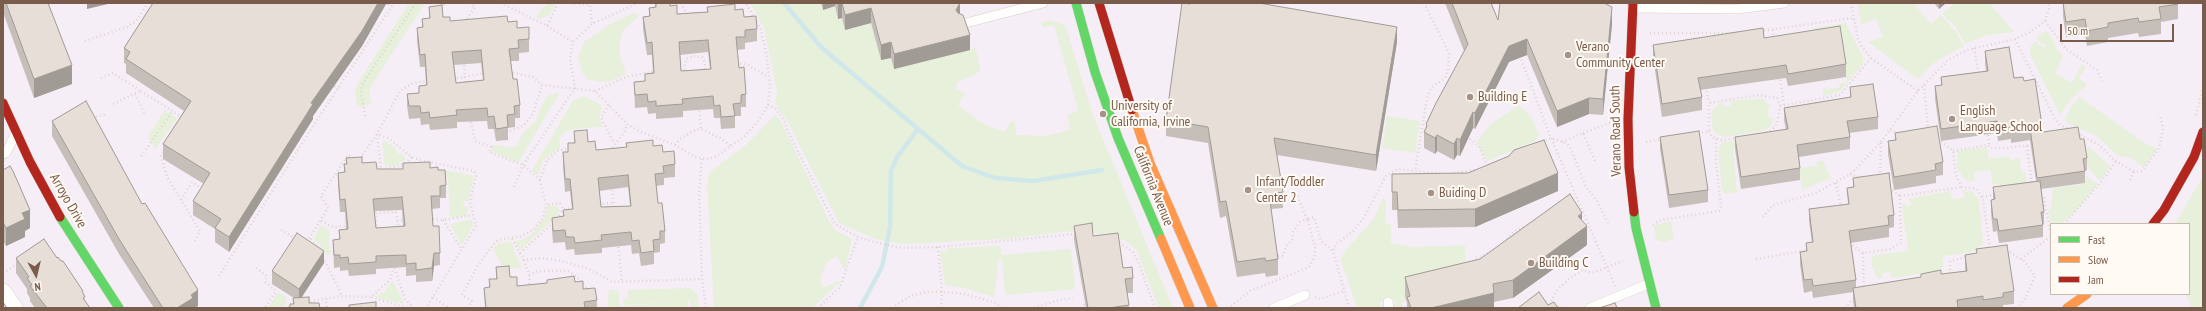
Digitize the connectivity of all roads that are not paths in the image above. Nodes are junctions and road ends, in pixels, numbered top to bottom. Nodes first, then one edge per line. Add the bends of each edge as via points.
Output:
1 (1043, 3) edge
2 (1076, 3) edge
3 (1099, 3) edge
4 (1784, 3) edge
5 (1632, 6) edge
6 (1672, 6) edge
7 (962, 24) edge
8 (3, 103) edge
9 (2203, 132) edge
10 (16, 133) junction
11 (3, 136) edge
12 (3, 154) edge
13 (2154, 223) edge
14 (1648, 284) junction
15 (3, 292) edge
16 (1305, 295) dead end
17 (2086, 295) edge
18 (14, 308) edge
19 (119, 308) edge
20 (1190, 308) edge
21 (1213, 308) edge
22 (1274, 308) edge
23 (1590, 308) edge
24 (1656, 308) edge
25 (2068, 308) edge

1 - 7 lane
2 - 20 street, California Avenue via 1095,72 1118,138
3 - 21 street, California Avenue via 1150,163
4 - 6 lane via 1737,9
5 - 6 lane
5 - 14 street, Verano Road South via 1628,144 1631,198
8 - 10 street, Arroyo Drive
9 - 13 street via 2191,163
10 - 11 lane
10 - 12 lane via 6,153
10 - 19 street, Arroyo Drive via 65,225
14 - 23 lane
14 - 24 street, Verano Road South
15 - 18 street
16 - 22 lane
17 - 25 street

